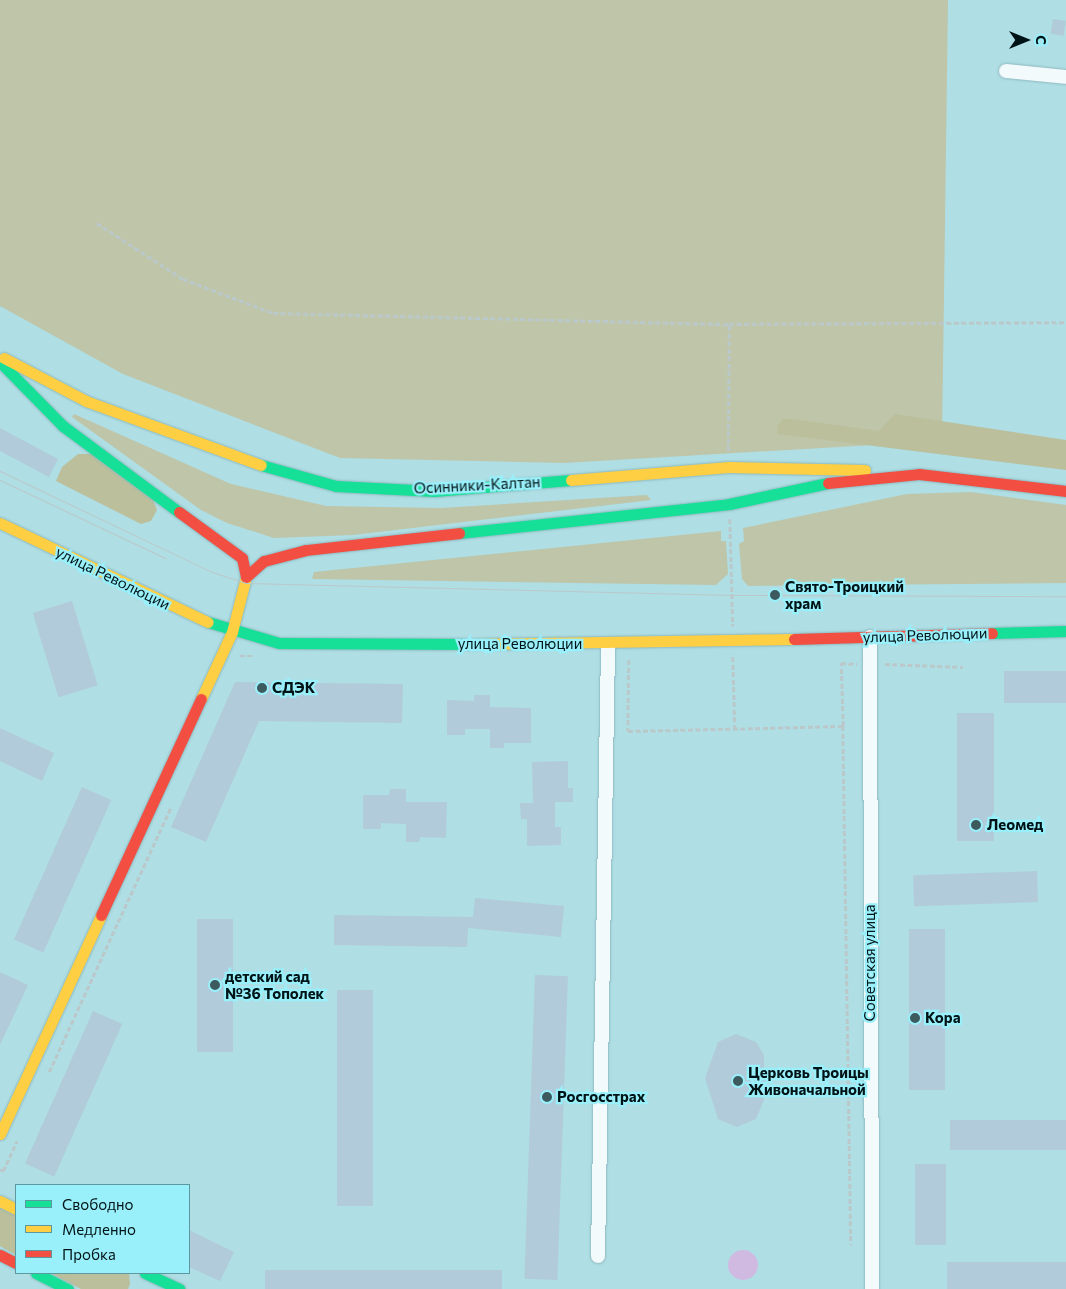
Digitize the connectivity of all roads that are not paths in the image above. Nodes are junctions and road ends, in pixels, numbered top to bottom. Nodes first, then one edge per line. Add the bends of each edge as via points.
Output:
1 (1006, 70) dead end
2 (1066, 77) edge
3 (0, 356) edge
4 (0, 362) edge
5 (919, 474) junction
6 (1066, 491) edge
7 (0, 523) edge
8 (246, 577) junction
9 (1066, 631) edge
10 (232, 632) junction
11 (870, 637) junction
12 (608, 651) junction
13 (0, 1134) edge
14 (0, 1201) edge
15 (15, 1208) edge
16 (0, 1255) edge
17 (598, 1256) dead end
18 (15, 1262) edge
19 (38, 1274) edge
20 (146, 1274) edge
21 (166, 1287) edge
22 (68, 1289) edge
23 (180, 1289) edge
24 (872, 1289) edge

1 - 2 street
3 - 5 street, Осинники-Калтан via 86,401 273,469 336,486 434,491 728,467 800,466
4 - 8 street via 63,426 242,558
5 - 6 street
5 - 8 street via 823,484 729,504 306,550 264,561
7 - 10 street, улица Революции
8 - 10 street
9 - 11 street, улица Революции
10 - 12 street, улица Революции via 279,643
10 - 13 street
11 - 12 street, улица Революции via 733,640
11 - 24 street, Советская улица
12 - 17 street
14 - 15 street
16 - 18 street
19 - 22 street
20 - 21 street
21 - 23 street

